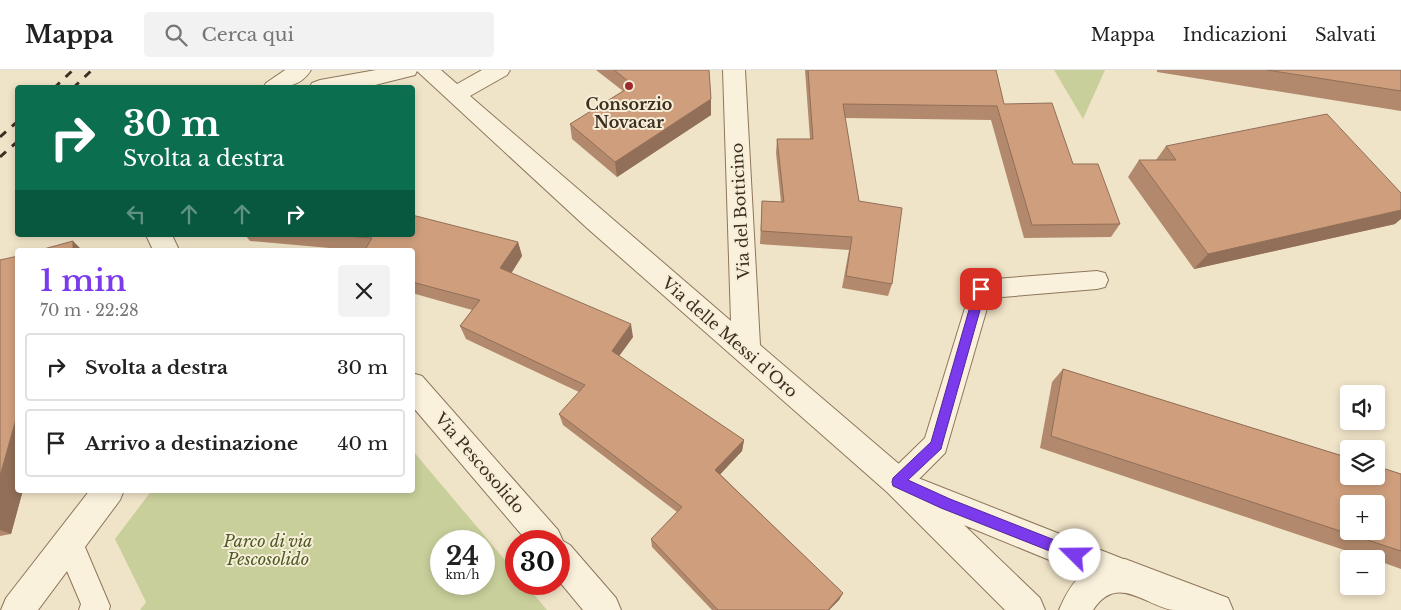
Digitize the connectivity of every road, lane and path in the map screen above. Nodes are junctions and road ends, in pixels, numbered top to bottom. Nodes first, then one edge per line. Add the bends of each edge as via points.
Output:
1 (300, 70) edge
2 (407, 70) edge
3 (427, 70) edge
4 (499, 70) edge
5 (734, 70) edge
6 (278, 85) edge
7 (336, 85) edge
8 (456, 94) junction
9 (1097, 280) dead end
10 (746, 352) junction
11 (415, 388) edge
12 (898, 482) junction
13 (107, 493) edge
14 (537, 530) edge
15 (69, 543) junction
16 (570, 569) edge
17 (1125, 575) junction
18 (18, 610) edge
19 (93, 610) edge
20 (604, 610) edge
21 (1028, 610) edge
22 (1076, 610) edge
23 (1216, 610) edge

1 - 6 street
2 - 7 street
3 - 8 street, Via delle Messi d'Oro
4 - 8 street
5 - 10 street, Via del Botticino
8 - 10 street, Via delle Messi d'Oro
9 - 12 lane via 981,289 936,445
10 - 12 street, Via delle Messi d'Oro
11 - 14 street, Via Pescosolido
12 - 17 street
12 - 21 street, Via delle Messi d'Oro
13 - 15 street
15 - 18 street
15 - 19 lane via 96,606
16 - 20 street
17 - 22 street via 1110,577 1088,589
17 - 23 street

